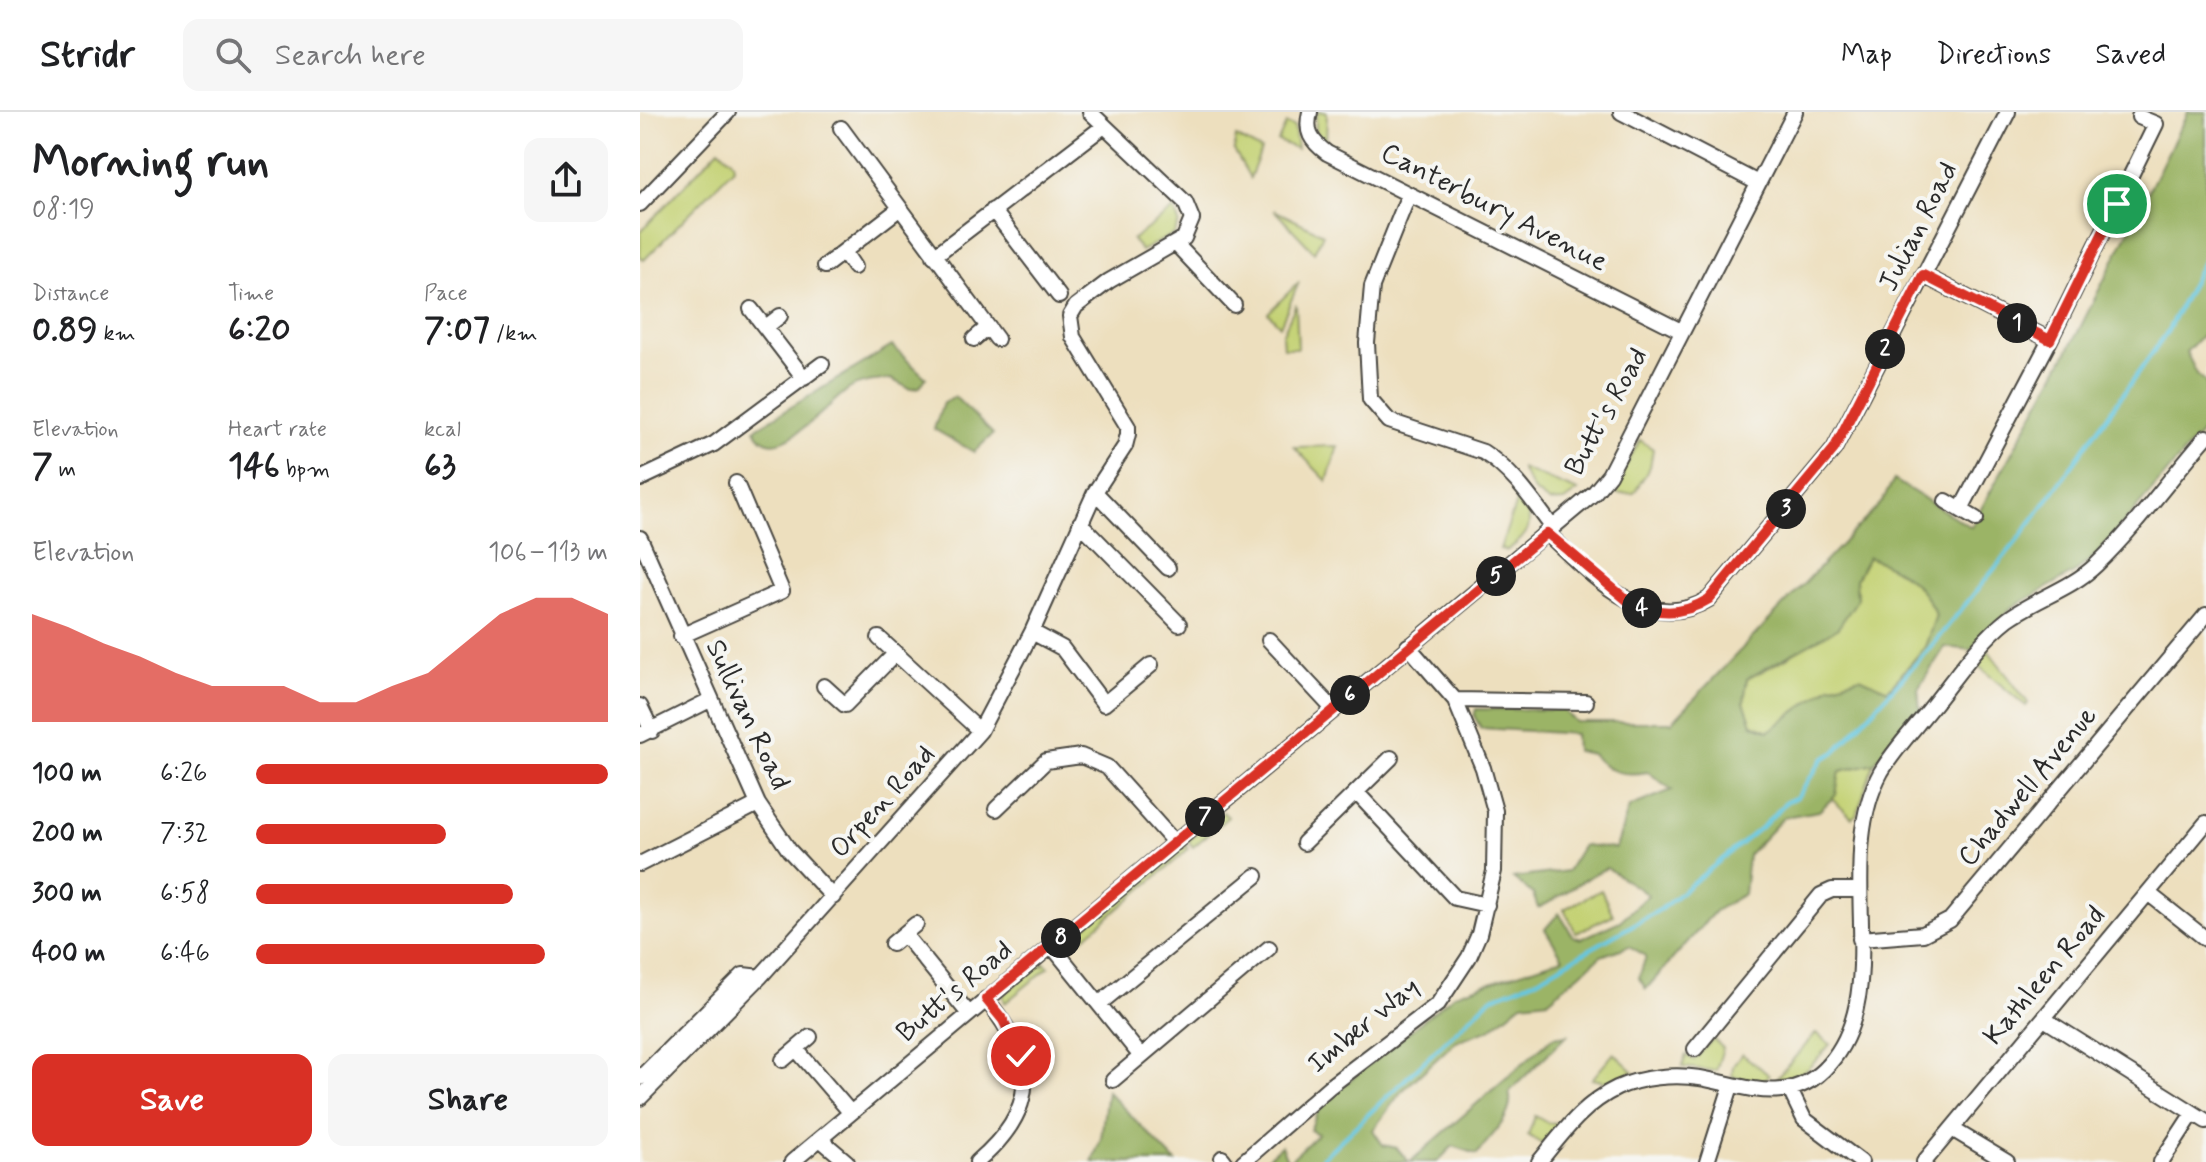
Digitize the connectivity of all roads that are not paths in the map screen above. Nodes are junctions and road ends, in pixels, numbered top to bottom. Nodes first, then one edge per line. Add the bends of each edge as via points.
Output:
1 (728, 112) edge
2 (1090, 112) edge
3 (1310, 112) edge
4 (1621, 112) edge
5 (1795, 112) edge
6 (2008, 112) edge
7 (2139, 117) dead end
8 (1104, 126) junction
9 (841, 128) dead end
10 (1758, 183) junction
11 (1409, 194) junction
12 (640, 204) edge
13 (899, 209) junction
14 (993, 210) junction
15 (1176, 244) junction
16 (844, 252) junction
17 (934, 256) junction
18 (825, 266) dead end
19 (854, 267) dead end
20 (1923, 275) junction
21 (1059, 296) dead end
22 (1234, 305) dead end
23 (751, 309) dead end
24 (780, 316) dead end
25 (766, 327) junction
26 (1681, 331) junction
27 (974, 339) dead end
28 (2050, 340) junction
29 (822, 364) dead end
30 (804, 378) junction
31 (2206, 437) edge
32 (640, 479) edge
33 (736, 483) dead end
34 (1095, 492) junction
35 (1946, 501) dead end
36 (1961, 509) junction
37 (1976, 519) dead end
38 (1080, 523) junction
39 (1550, 530) junction
40 (641, 543) edge
41 (1168, 568) dead end
42 (2206, 615) edge
43 (1170, 622) dead end
44 (1032, 632) junction
45 (681, 636) junction
46 (879, 638) dead end
47 (1269, 640) dead end
48 (1408, 646) junction
49 (895, 654) junction
50 (1151, 665) dead end
51 (824, 686) dead end
52 (710, 700) junction
53 (1455, 700) junction
54 (1586, 702) dead end
55 (640, 706) edge
56 (1333, 709) junction
57 (980, 731) junction
58 (646, 733) edge
59 (1391, 758) dead end
60 (1358, 794) junction
61 (758, 804) junction
62 (996, 809) dead end
63 (2206, 823) edge
64 (1175, 843) junction
65 (1304, 843) dead end
66 (640, 864) edge
67 (1256, 876) dead end
68 (1858, 890) junction
69 (2148, 893) junction
70 (833, 897) junction
71 (1487, 905) junction
72 (916, 924) dead end
73 (1860, 939) junction
74 (2206, 939) edge
75 (1052, 946) junction
76 (1269, 948) dead end
77 (760, 977) junction
78 (986, 999) junction
79 (1099, 1004) junction
80 (969, 1014) junction
81 (2044, 1019) junction
82 (810, 1037) dead end
83 (796, 1049) junction
84 (1695, 1049) dead end
85 (1140, 1055) junction
86 (783, 1060) dead end
87 (640, 1078) edge
88 (1113, 1080) dead end
89 (1731, 1086) junction
90 (1790, 1090) junction
91 (640, 1098) edge
92 (850, 1112) junction
93 (2200, 1117) edge
94 (1952, 1129) junction
95 (820, 1139) junction
96 (792, 1162) edge
97 (847, 1162) edge
98 (977, 1162) edge
99 (1243, 1162) edge
100 (1539, 1162) edge
101 (1707, 1162) edge
102 (1861, 1162) edge
103 (1924, 1162) edge
104 (2007, 1162) edge
105 (2161, 1162) edge

1 - 12 street
2 - 8 street
3 - 11 street, Canterbury Avenue via 1307,124 1313,143
4 - 10 street
5 - 10 street, Butt's Road
6 - 20 street, Julian Road
7 - 28 street via 2162,126
8 - 14 street
8 - 15 street via 1185,202 1192,226
9 - 13 street
10 - 26 street, Butt's Road
11 - 26 street, Canterbury Avenue
11 - 39 street, Julian Road via 1372,286 1370,399 1389,421 1497,461
13 - 16 street
13 - 17 street
14 - 17 street
14 - 21 street
15 - 22 street
15 - 34 street, Orpen Road via 1109,281 1070,316 1073,337 1128,427 1125,446
16 - 18 street
16 - 19 street
17 - 27 street via 993,333
20 - 28 street
20 - 39 street, Julian Road via 1834,449 1709,599 1686,610 1644,609 1628,601
23 - 25 street
24 - 25 street
25 - 30 street
26 - 39 street, Butt's Road via 1609,475
28 - 36 street
29 - 30 street
30 - 32 street via 714,444
31 - 68 street via 2096,565 1990,635 1888,763 1863,828
33 - 45 street via 782,591
34 - 38 street, Orpen Road
34 - 41 street
35 - 36 street
36 - 37 street
38 - 43 street
38 - 44 street, Orpen Road
39 - 48 street, Butt's Road
40 - 45 street, Sullivan Road
42 - 73 street, Chadwell Avenue via 1953,918 1923,934
44 - 50 street via 1062,648 1098,709
44 - 57 street, Orpen Road
45 - 52 street, Sullivan Road
46 - 49 street
47 - 56 street
48 - 53 street, Imber Way
48 - 56 street, Butt's Road
49 - 51 street via 845,705
49 - 57 street
52 - 58 street
52 - 61 street, Sullivan Road
53 - 54 street
53 - 71 street, Imber Way via 1495,811 1494,871
55 - 58 street
56 - 64 street, Butt's Road
57 - 70 street, Orpen Road
59 - 60 street
60 - 65 street
60 - 71 street via 1455,898
61 - 66 street
61 - 70 street, Sullivan Road via 789,850
62 - 64 street via 1046,761 1081,756 1107,767
63 - 69 street, Kathleen Road
64 - 75 street, Butt's Road
67 - 79 street
68 - 73 street
68 - 84 street via 1821,895
69 - 74 street
69 - 81 street, Kathleen Road
70 - 77 street, Orpen Road
71 - 99 street, Imber Way via 1469,957 1438,1004 1329,1087
72 - 80 street via 898,939
73 - 90 street via 1860,990 1839,1048 1823,1070
75 - 78 street, Butt's Road
75 - 79 street
76 - 85 street
77 - 87 street via 743,975
77 - 91 street, Orpen Road
78 - 80 street, Butt's Road
78 - 98 street via 1015,1040 1024,1087 1008,1133
79 - 85 street
80 - 92 street, Butt's Road
81 - 93 street
81 - 94 street, Kathleen Road
82 - 83 street
83 - 86 street
83 - 92 street
85 - 88 street
89 - 90 street
89 - 100 street via 1683,1077 1625,1084 1584,1110
89 - 101 street
90 - 102 street via 1804,1119
92 - 95 street, Butt's Road
93 - 105 street
94 - 103 street, Kathleen Road
94 - 104 street
95 - 96 street, Butt's Road
95 - 97 street

